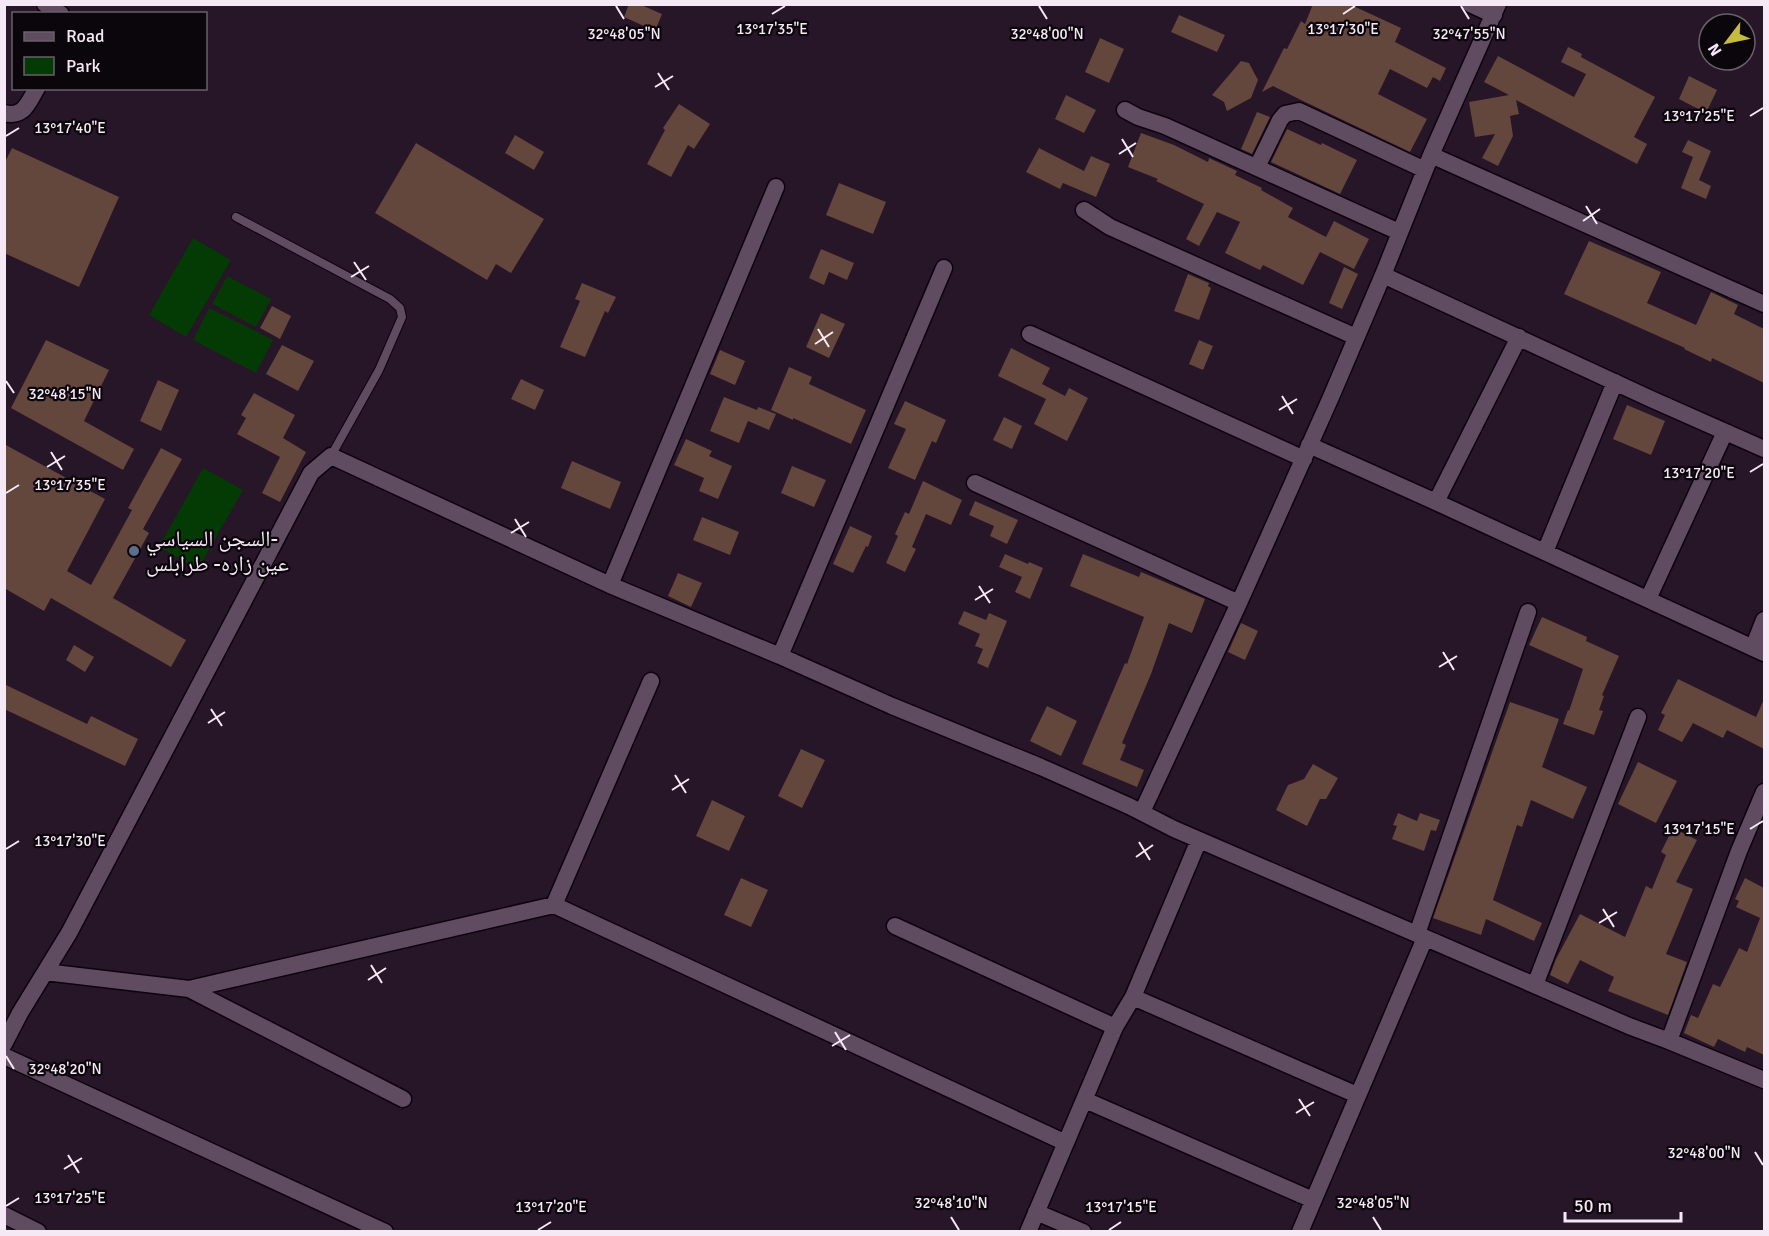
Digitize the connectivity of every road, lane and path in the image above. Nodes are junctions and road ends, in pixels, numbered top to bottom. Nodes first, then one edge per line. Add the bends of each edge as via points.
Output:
1 (45, 4) edge
2 (1470, 4) edge
3 (1496, 10) edge
4 (58, 12) edge
5 (37, 90) edge
6 (1125, 110) dead end
7 (4, 112) edge
8 (1428, 163) junction
9 (1257, 167) junction
10 (776, 187) dead end
11 (1084, 210) dead end
12 (236, 217) dead end
13 (1399, 232) junction
14 (944, 268) dead end
15 (1383, 275) junction
16 (1764, 304) edge
17 (1030, 334) dead end
18 (1356, 337) junction
19 (1519, 337) junction
20 (1615, 382) junction
21 (1725, 432) junction
22 (1764, 449) edge
23 (1306, 452) junction
24 (331, 456) junction
25 (975, 483) dead end
26 (1436, 502) junction
27 (1545, 552) junction
28 (610, 585) junction
29 (1648, 599) junction
30 (1239, 603) junction
31 (1528, 612) dead end
32 (1764, 620) edge
33 (1759, 650) edge
34 (780, 656) junction
35 (651, 681) dead end
36 (1638, 717) dead end
37 (1764, 792) edge
38 (1142, 812) junction
39 (1199, 840) junction
40 (554, 905) junction
41 (894, 926) dead end
42 (1421, 936) junction
43 (45, 972) junction
44 (1535, 985) junction
45 (189, 989) junction
46 (1132, 997) junction
47 (1115, 1027) junction
48 (1669, 1041) junction
49 (4, 1044) edge
50 (4, 1056) edge
51 (1764, 1080) edge
52 (1358, 1095) junction
53 (403, 1099) dead end
54 (1084, 1100) junction
55 (1066, 1143) junction
56 (1313, 1200) junction
57 (1036, 1212) junction
58 (4, 1215) edge
59 (38, 1232) edge
60 (385, 1232) edge
61 (1028, 1232) edge
62 (1083, 1232) edge
63 (1300, 1232) edge

1 - 4 street
2 - 3 street
3 - 8 street
5 - 7 street via 21,112
6 - 9 street
8 - 9 street via 1299,111 1285,114 1280,120
8 - 13 street
8 - 16 street
9 - 13 street
10 - 28 street
11 - 18 street via 1110,227
12 - 24 lane via 390,299 400,308 402,317 379,370
13 - 15 street
14 - 34 street
15 - 18 street
15 - 19 street
17 - 23 street
18 - 23 street
19 - 20 street
19 - 26 street
20 - 21 street
20 - 27 street
21 - 22 street
21 - 29 street
23 - 26 street
23 - 30 street
24 - 28 street
24 - 43 street via 311,473
25 - 30 street
26 - 27 street
27 - 29 street
28 - 34 street
29 - 33 street
30 - 38 street
31 - 42 street
32 - 33 street
34 - 38 street
35 - 40 street
36 - 44 street
37 - 48 street via 1738,851
38 - 39 street
39 - 42 street
39 - 46 street
40 - 45 street
40 - 55 street
41 - 47 street
42 - 44 street
42 - 52 street
43 - 45 street
43 - 49 street
44 - 48 street
45 - 53 street
46 - 47 street
46 - 52 street
47 - 54 street
48 - 51 street
50 - 60 street
52 - 56 street
54 - 55 street
54 - 56 street
55 - 57 street
56 - 63 street
57 - 61 street
57 - 62 street
58 - 59 street

